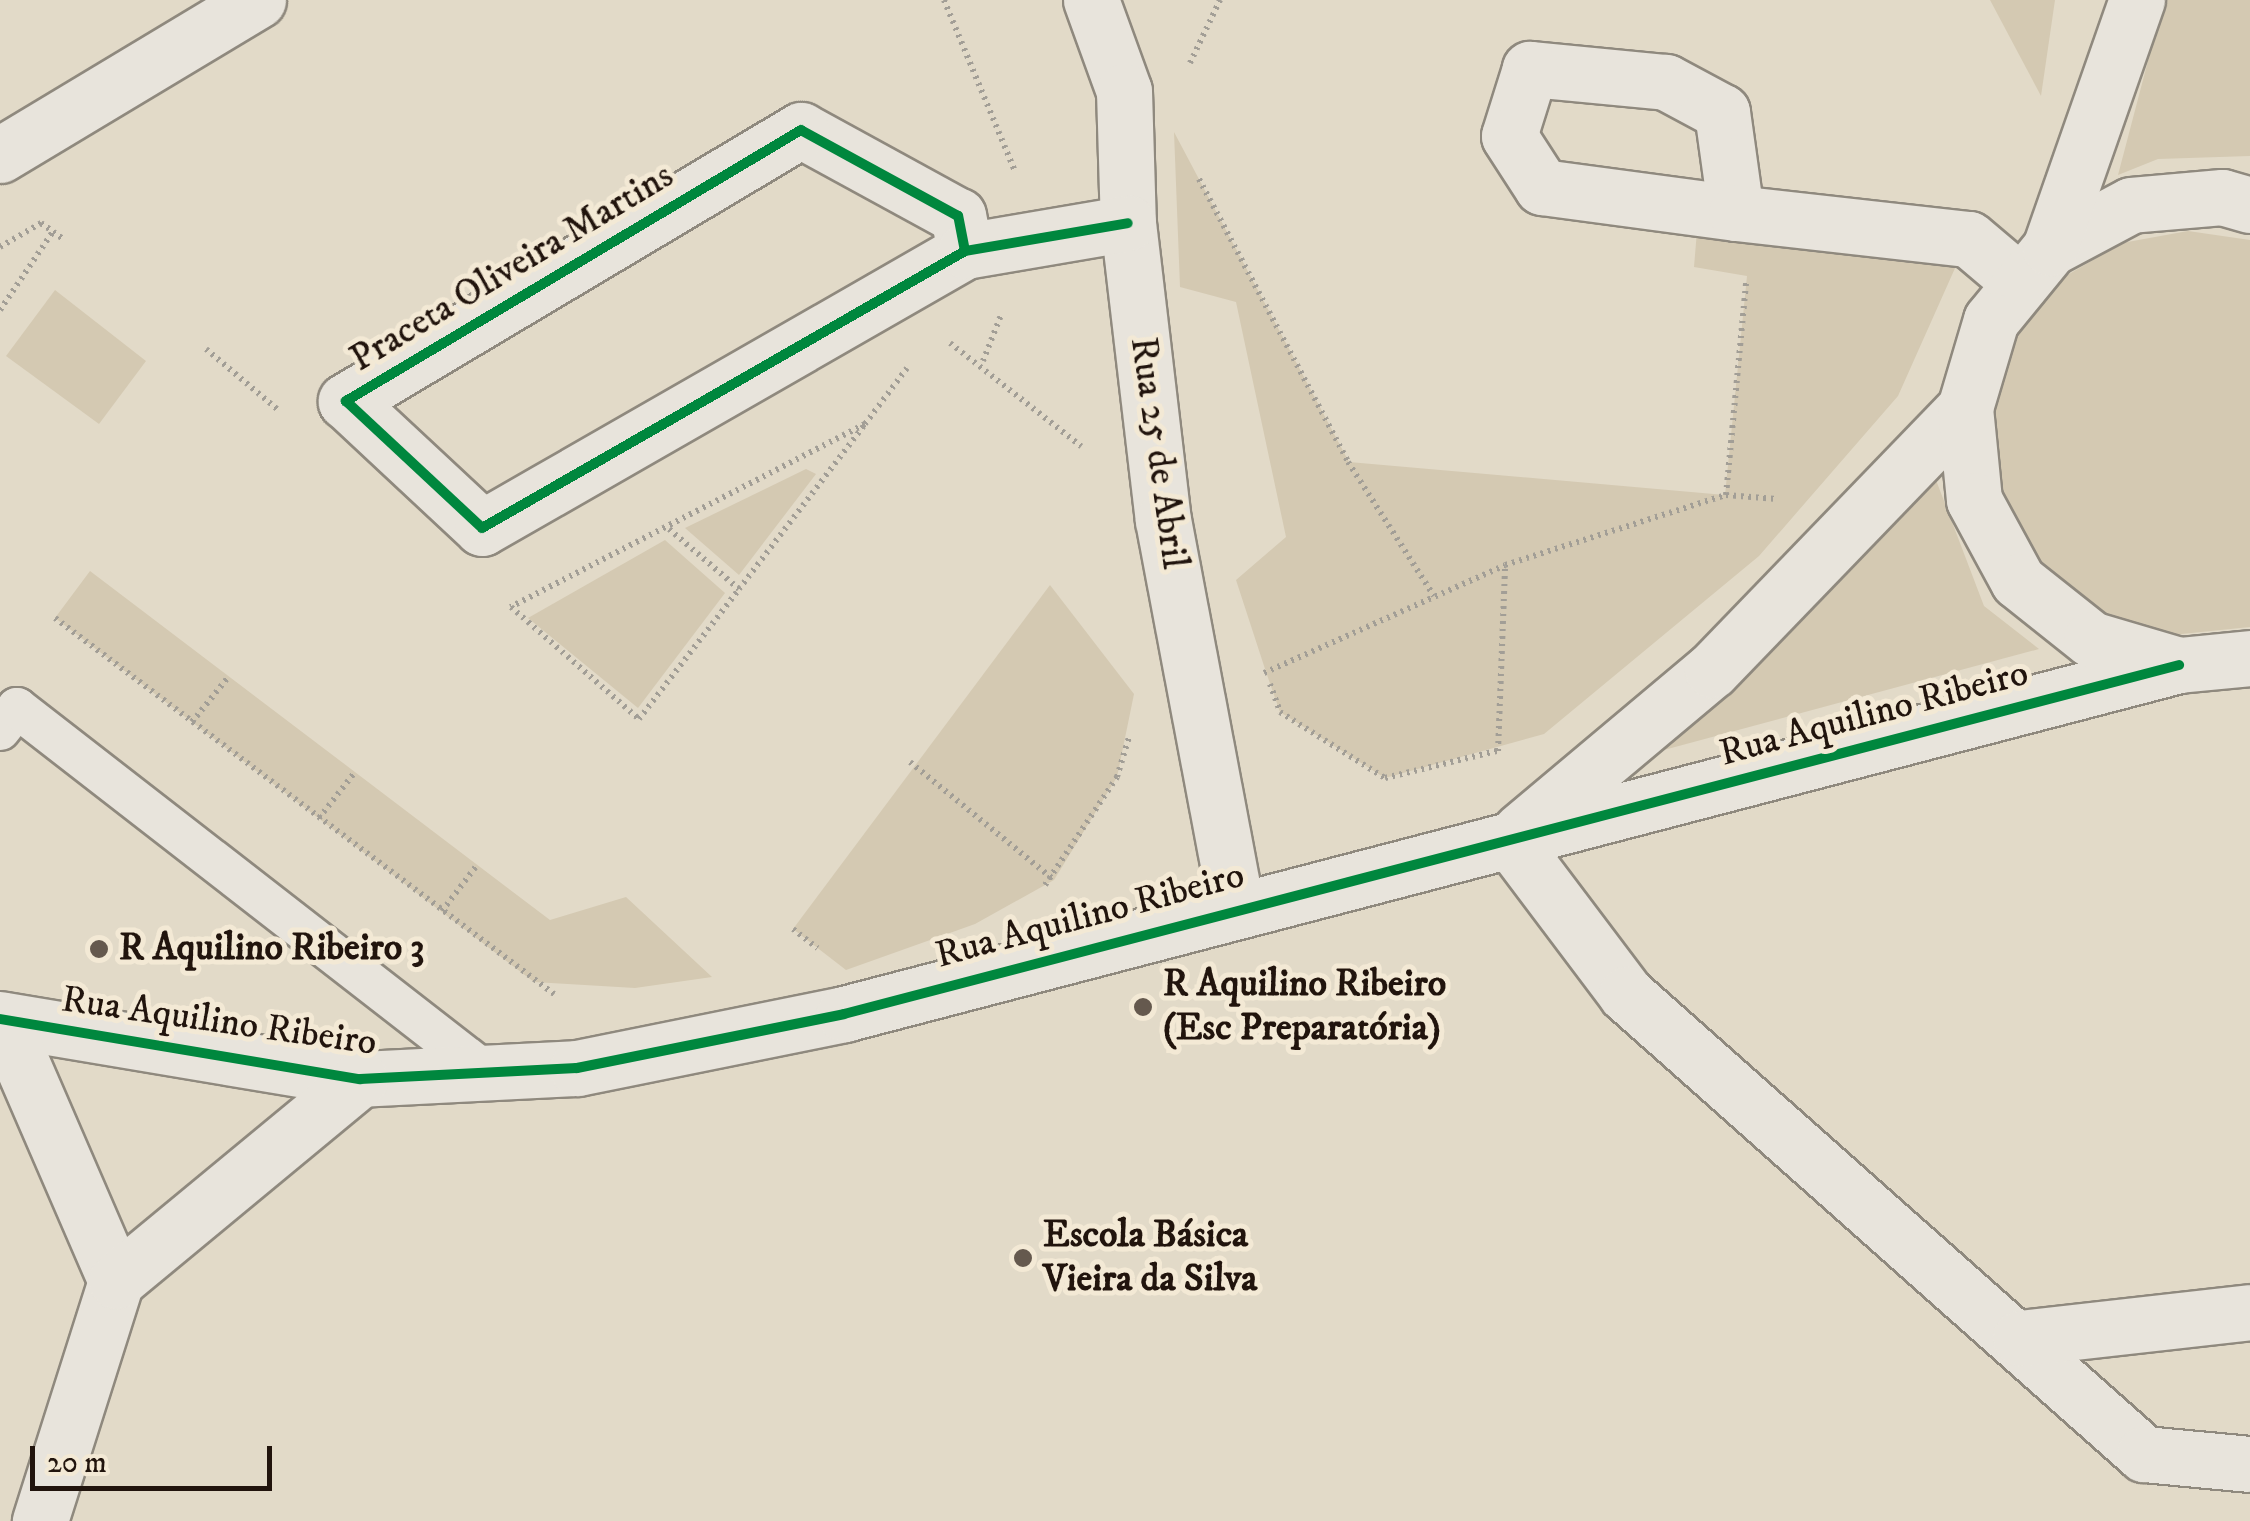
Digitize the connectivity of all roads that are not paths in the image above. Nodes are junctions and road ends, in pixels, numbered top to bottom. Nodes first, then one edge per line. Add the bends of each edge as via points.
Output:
1 (258, 0) edge
2 (1091, 0) edge
3 (2137, 0) edge
4 (0, 154) edge
5 (2250, 205) edge
6 (1736, 213) dead end
7 (1128, 223) junction
8 (965, 251) junction
9 (2035, 266) junction
10 (1965, 408) junction
11 (2250, 658) edge
12 (2179, 665) junction
13 (0, 730) edge
14 (1510, 840) junction
15 (1236, 907) junction
16 (1, 1019) edge
17 (487, 1072) junction
18 (360, 1079) junction
19 (116, 1281) junction
20 (2250, 1312) edge
21 (2020, 1338) junction
22 (2250, 1464) edge
23 (40, 1521) edge

1 - 4 street
2 - 7 street, Rua 25 de Abril via 1124,91
3 - 9 street
5 - 9 street via 2222,197 2131,205
6 - 9 street via 1968,239
7 - 8 street, Praceta Oliveira Martins
7 - 15 street, Rua 25 de Abril via 1163,520
8 - 8 street, Praceta Oliveira Martins via 958,216 801,130 346,402 482,528
9 - 10 street via 1991,320
10 - 12 street via 1974,500 2018,581 2091,640
10 - 14 street, Rua Aquilino Ribeiro via 1712,670
11 - 12 street
12 - 14 street, Rua Aquilino Ribeiro
13 - 17 lane via 17,708
14 - 15 street, Rua Aquilino Ribeiro
14 - 21 street via 1626,994
15 - 17 street, Rua Aquilino Ribeiro via 844,1014 577,1068
16 - 18 street, Rua Aquilino Ribeiro
16 - 19 street
17 - 18 street, Rua Aquilino Ribeiro
18 - 19 street
19 - 23 street
20 - 21 street
21 - 22 street via 2144,1454

